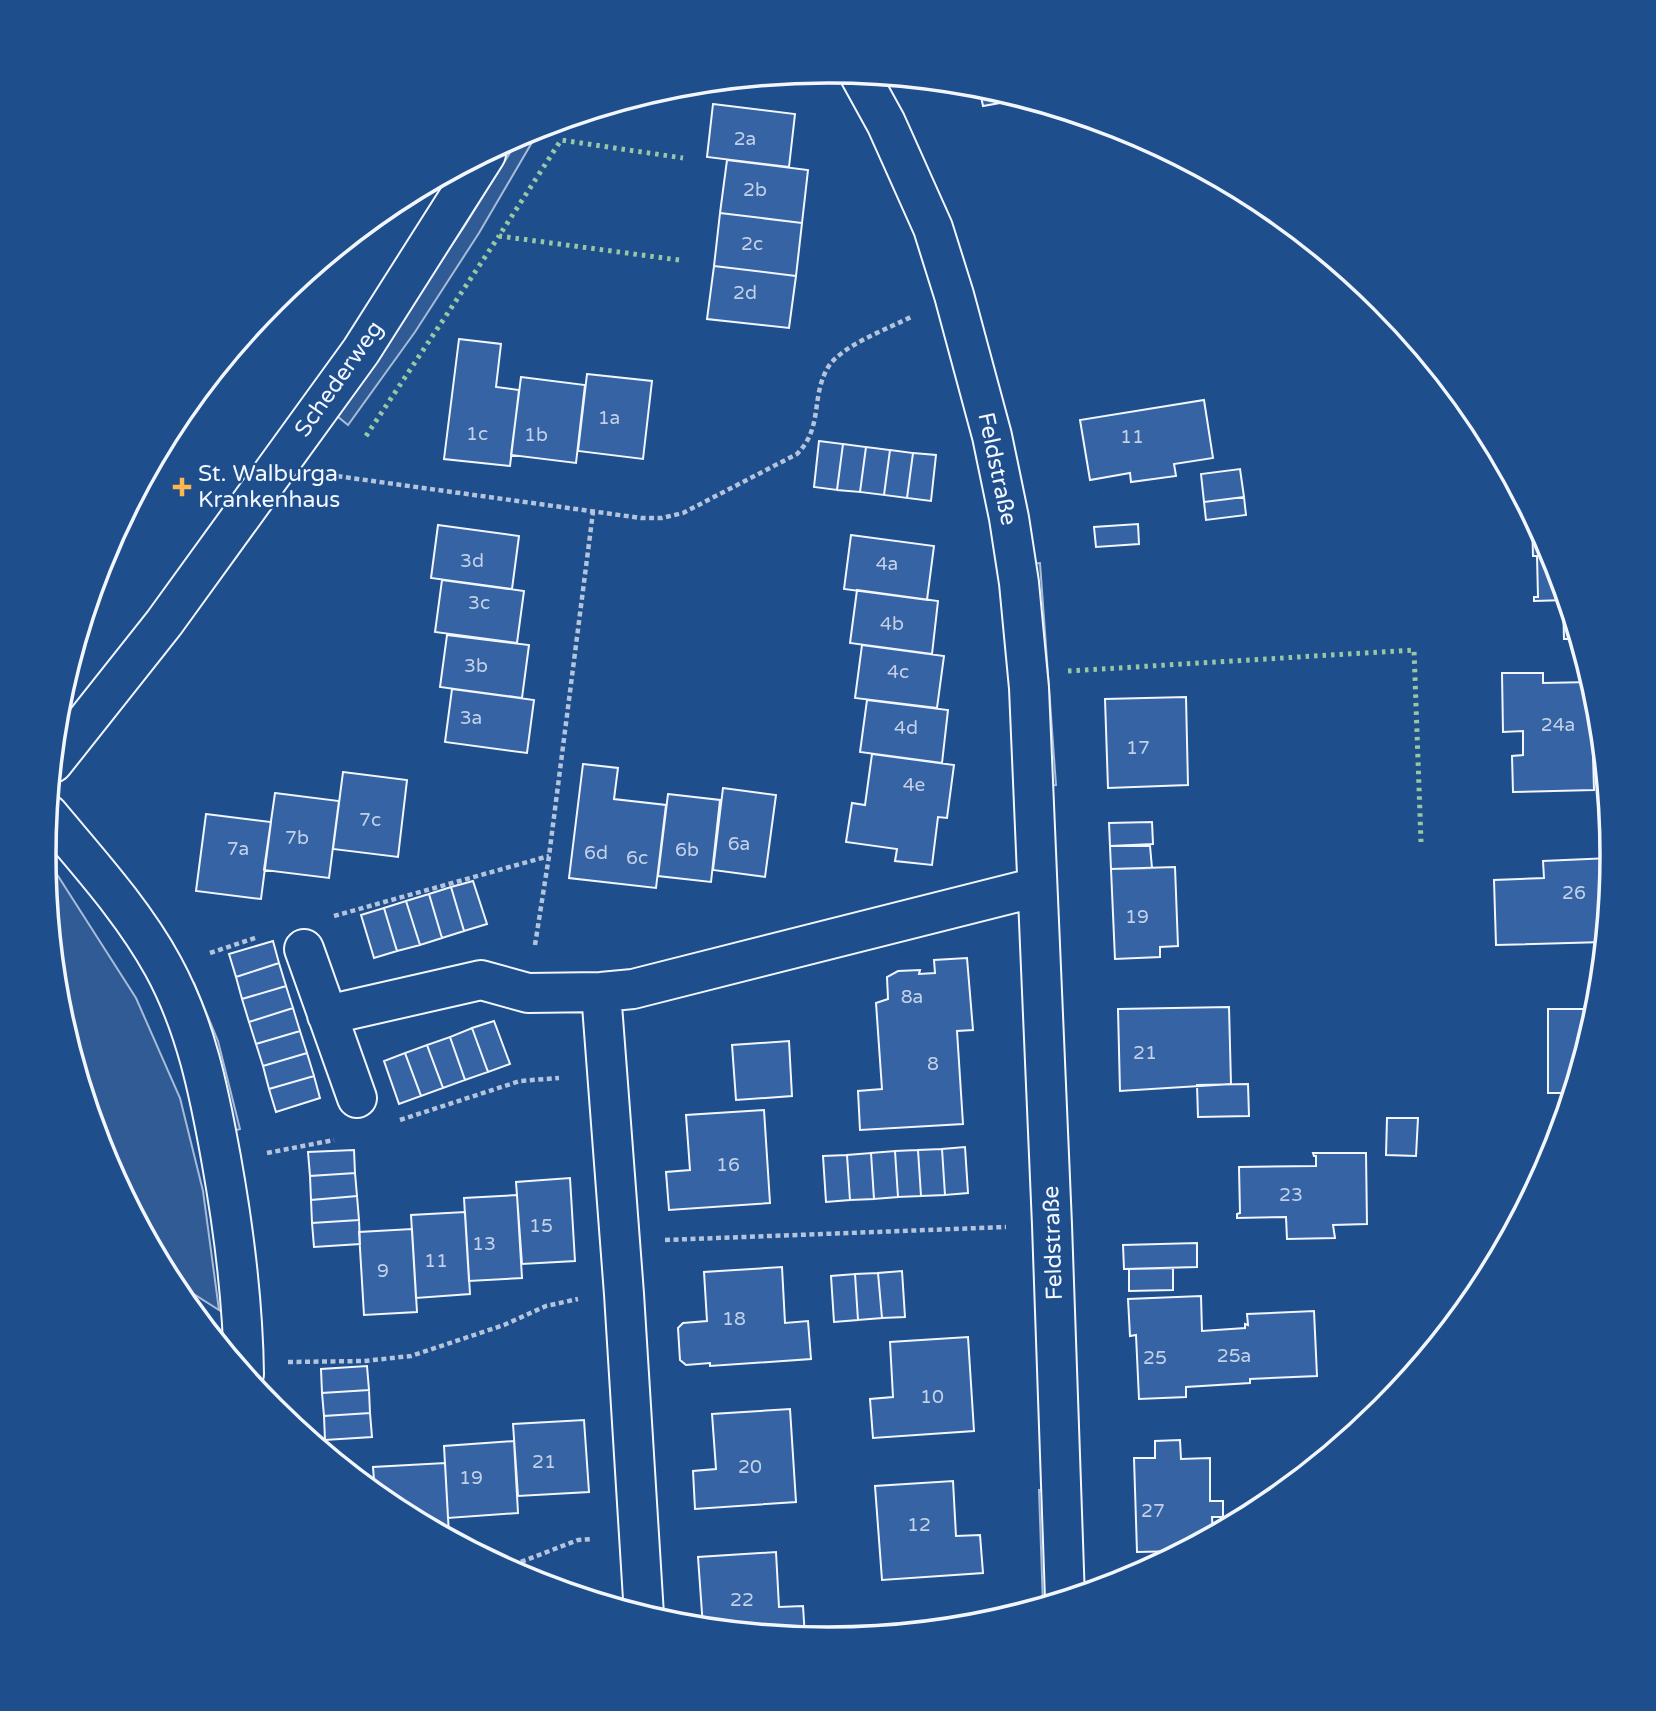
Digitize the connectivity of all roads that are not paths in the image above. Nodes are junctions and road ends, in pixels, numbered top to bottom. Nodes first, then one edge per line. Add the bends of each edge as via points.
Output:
1 (865, 84) edge
2 (476, 169) edge
3 (64, 749) edge
4 (57, 825) edge
5 (1037, 887) junction
6 (313, 934) road end
7 (601, 992) junction
8 (327, 1015) junction
9 (357, 1098) dead end
10 (244, 1360) edge
11 (1065, 1590) edge
12 (643, 1605) edge

1 - 5 street, Feldstraße via 933,228 992,436 1019,583 1029,688
2 - 3 street, Schederweg via 360,351 164,623
4 - 10 street via 164,968 187,1017 210,1094 228,1192 243,1313
5 - 7 street via 633,989
5 - 11 street, Feldstraße
6 - 8 street
7 - 8 street via 528,993 481,980
7 - 12 street
8 - 9 street

